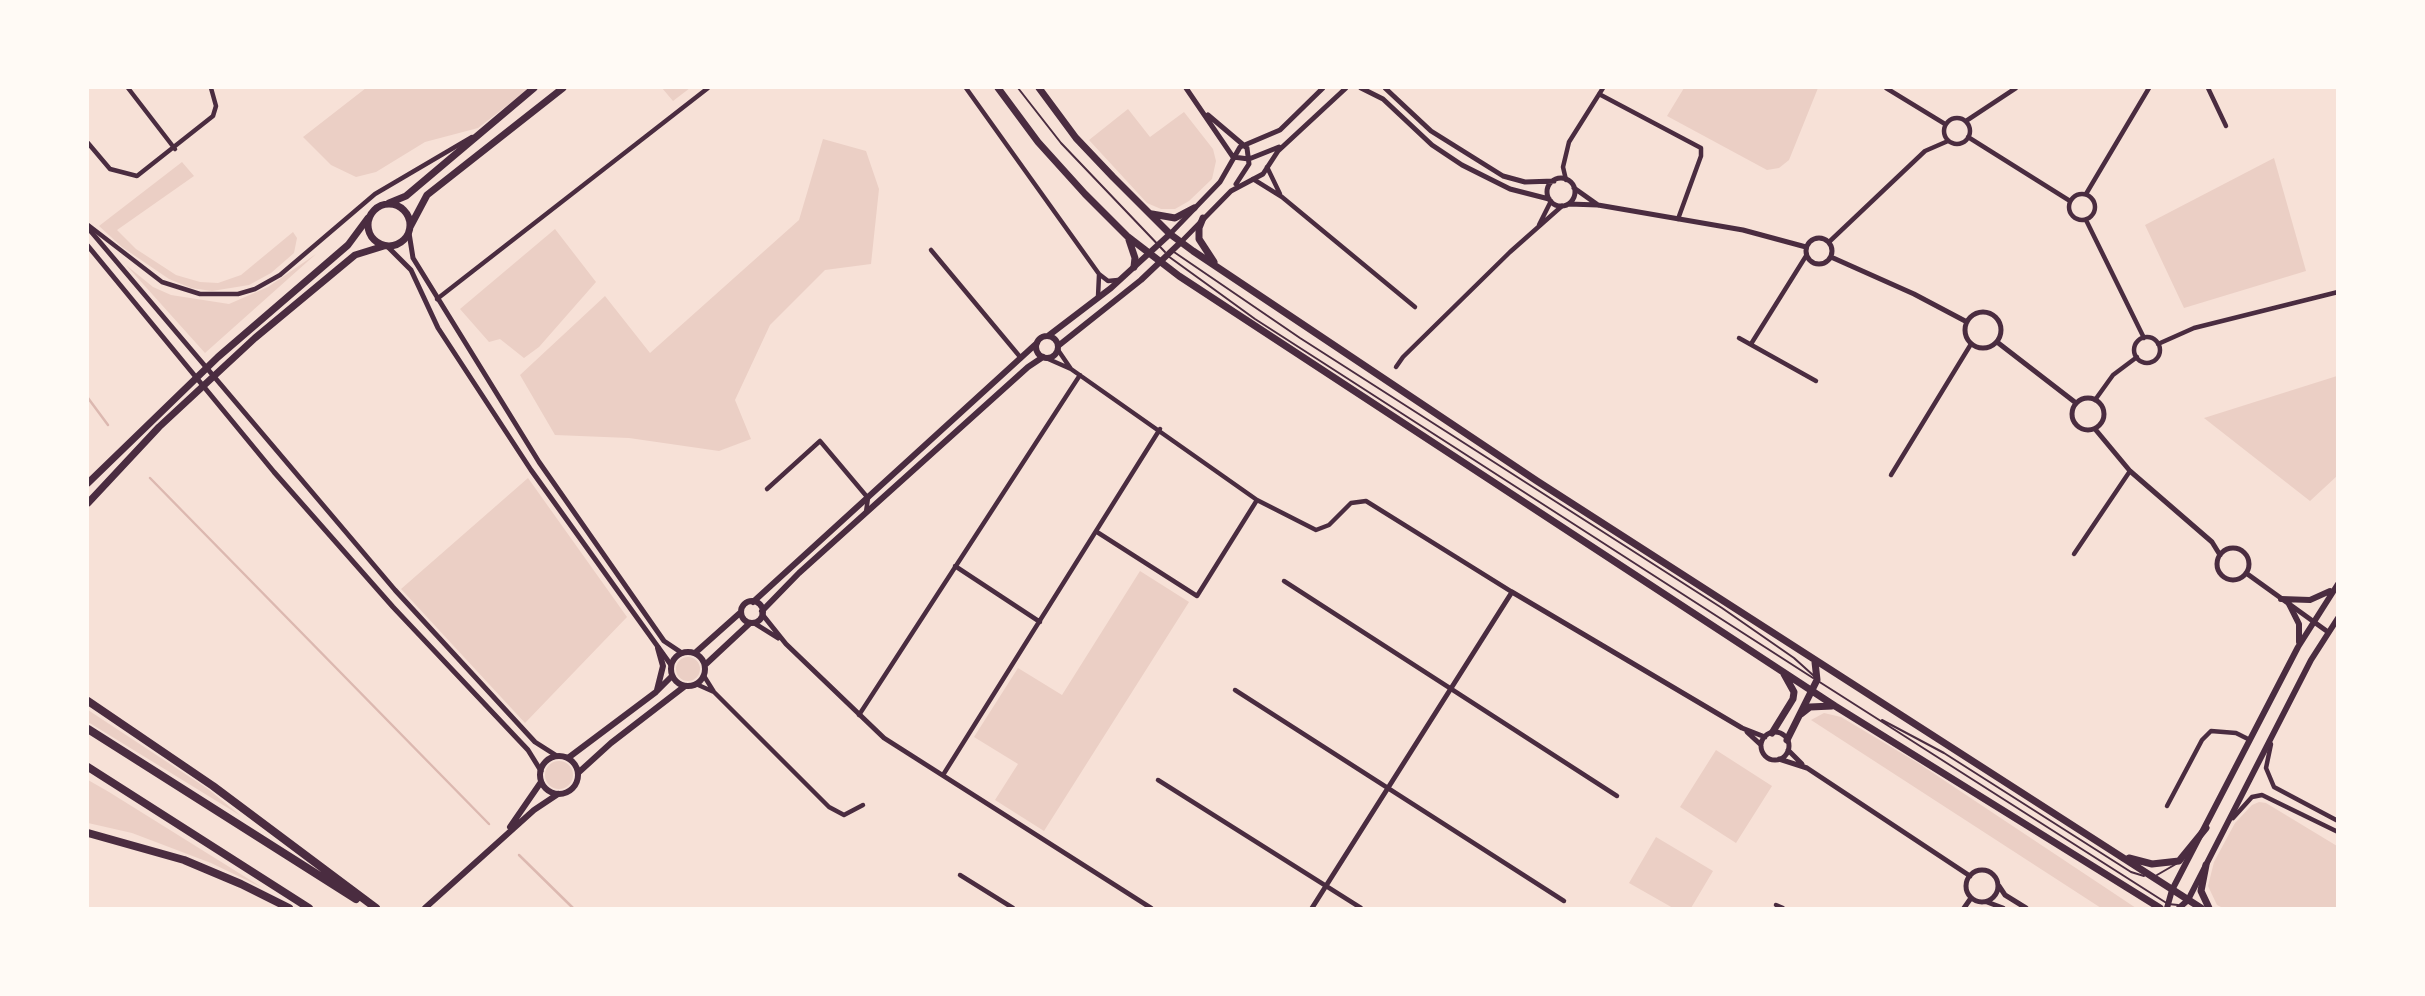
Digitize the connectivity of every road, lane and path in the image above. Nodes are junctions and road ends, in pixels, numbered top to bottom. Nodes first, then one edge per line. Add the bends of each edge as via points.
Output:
1 (128, 88) edge
2 (211, 88) edge
3 (534, 88) edge
4 (563, 88) edge
5 (708, 88) edge
6 (967, 88) edge
7 (998, 88) edge
8 (1018, 88) edge
9 (1040, 88) edge
10 (1186, 88) edge
11 (1323, 88) edge
12 (1346, 88) edge
13 (1361, 88) edge
14 (1385, 88) edge
15 (1603, 88) edge
16 (1886, 88) edge
17 (2016, 88) edge
18 (2149, 88) edge
19 (2208, 88) edge
20 (1599, 94) junction
21 (1205, 113) junction
22 (1966, 121) junction
23 (1945, 124) junction
24 (2227, 126) dead end
25 (484, 129) junction
26 (1968, 138) junction
27 (1948, 141) junction
28 (1287, 142) junction
29 (88, 143) edge
30 (1244, 144) junction
31 (175, 149) junction
32 (1233, 157) junction
33 (1249, 159) junction
34 (1267, 167) junction
35 (1253, 179) junction
36 (1566, 180) junction
37 (1554, 181) junction
38 (1574, 188) junction
39 (2086, 194) junction
40 (1226, 195) junction
41 (1282, 197) junction
42 (1550, 200) junction
43 (2070, 201) junction
44 (389, 203) junction
45 (1566, 205) junction
46 (1598, 205) junction
47 (1194, 208) junction
48 (1147, 211) junction
49 (369, 218) junction
50 (1203, 218) junction
51 (1678, 219) junction
52 (2086, 220) junction
53 (1538, 225) junction
54 (88, 226) edge
55 (409, 230) junction
56 (1170, 234) junction
57 (1127, 236) junction
58 (1181, 242) junction
59 (1829, 242) junction
60 (1160, 245) junction
61 (88, 246) edge
62 (386, 246) junction
63 (1806, 247) junction
64 (931, 250) dead end
65 (1170, 254) junction
66 (1149, 255) junction
67 (1806, 256) junction
68 (1831, 257) junction
69 (1160, 263) junction
70 (1134, 268) junction
71 (1099, 274) junction
72 (1227, 275) junction
73 (1121, 279) junction
74 (2337, 292) edge
75 (437, 299) junction
76 (1097, 299) junction
77 (1415, 307) dead end
78 (1967, 323) junction
79 (1048, 336) junction
80 (1739, 338) dead end
81 (2144, 338) junction
82 (1997, 342) junction
83 (1037, 343) junction
84 (1751, 344) junction
85 (1971, 344) junction
86 (2158, 344) junction
87 (1058, 348) junction
88 (2137, 357) junction
89 (1022, 358) junction
90 (1045, 358) junction
91 (1396, 368) dead end
92 (1072, 369) junction
93 (1080, 375) junction
94 (1816, 381) dead end
95 (2095, 400) junction
96 (2076, 403) junction
97 (1160, 429) junction
98 (2095, 429) junction
99 (2130, 471) junction
100 (1891, 475) dead end
101 (88, 483) edge
102 (767, 489) dead end
103 (868, 498) junction
104 (1257, 499) junction
105 (88, 503) edge
106 (864, 516) junction
107 (1097, 532) junction
108 (2074, 554) dead end
109 (2220, 555) junction
110 (955, 566) junction
111 (2246, 573) junction
112 (1284, 581) dead end
113 (2337, 584) edge
114 (2332, 590) junction
115 (1512, 592) junction
116 (2281, 599) junction
117 (753, 602) junction
118 (2289, 604) junction
119 (741, 612) junction
120 (762, 613) junction
121 (2337, 618) edge
122 (2313, 619) junction
123 (1040, 622) junction
124 (752, 623) junction
125 (2328, 632) junction
126 (786, 644) junction
127 (2298, 647) junction
128 (658, 648) junction
129 (682, 653) junction
130 (695, 653) junction
131 (1815, 661) junction
132 (671, 665) junction
133 (705, 665) junction
134 (1779, 669) junction
135 (672, 676) junction
136 (704, 676) junction
137 (1817, 680) junction
138 (696, 684) junction
139 (685, 686) junction
140 (1451, 689) junction
141 (1235, 690) dead end
142 (1812, 690) junction
143 (656, 692) junction
144 (715, 692) junction
145 (88, 701) edge
146 (1835, 706) junction
147 (859, 715) junction
148 (1875, 716) junction
149 (1795, 719) junction
150 (2278, 724) junction
151 (1742, 728) junction
152 (88, 729) edge
153 (1768, 735) junction
154 (1787, 740) junction
155 (2250, 740) junction
156 (1761, 745) junction
157 (1788, 750) junction
158 (557, 756) junction
159 (568, 758) junction
160 (1779, 759) junction
161 (88, 767) edge
162 (1807, 768) junction
163 (541, 771) junction
164 (578, 773) junction
165 (943, 775) junction
166 (1158, 780) dead end
167 (541, 782) junction
168 (1388, 788) junction
169 (558, 794) junction
170 (1617, 796) dead end
171 (863, 805) dead end
172 (2167, 806) dead end
173 (2337, 821) edge
174 (2226, 827) junction
175 (2206, 828) junction
176 (2337, 832) edge
177 (88, 834) edge
178 (492, 847) junction
179 (2122, 855) junction
180 (2179, 861) junction
181 (2206, 865) junction
182 (960, 875) dead end
183 (1970, 876) junction
184 (2151, 877) junction
185 (1326, 886) junction
186 (1998, 886) junction
187 (2172, 890) junction
188 (1971, 898) junction
189 (2188, 900) junction
190 (1564, 901) dead end
191 (1987, 902) junction
192 (1776, 905) dead end
193 (2165, 907) edge
194 (289, 908) edge
195 (309, 908) edge
196 (370, 908) edge
197 (376, 908) edge
198 (426, 908) edge
199 (1013, 908) edge
200 (1151, 908) edge
201 (1312, 908) edge
202 (1361, 908) edge
203 (1783, 908) edge
204 (1965, 908) edge
205 (2003, 908) edge
206 (2026, 908) edge
207 (2179, 908) edge
208 (2201, 908) edge
209 (2209, 908) edge

1 - 31 street
2 - 31 street via 216,106 213,116
3 - 25 highway
4 - 55 highway via 427,195
5 - 75 street
6 - 71 street
7 - 57 highway via 1055,162
8 - 60 lane via 1061,144
9 - 48 highway via 1076,138
10 - 21 street
11 - 30 street via 1280,130
12 - 28 street
13 - 42 street via 1383,99 1432,145 1462,165 1510,189
14 - 37 street via 1431,131 1493,171 1525,182
15 - 20 street
16 - 23 street
17 - 22 street
18 - 39 street
19 - 24 street
20 - 36 street via 1569,142 1563,167
20 - 51 street via 1700,148
21 - 30 street
21 - 32 street
22 - 23 street via 1956,117
22 - 26 street
23 - 27 street
25 - 44 highway via 407,196
25 - 54 street via 374,194 279,275 238,294 200,294 162,282
26 - 27 street via 1956,144
26 - 43 street
27 - 59 street via 1925,151
28 - 33 street
28 - 34 street
29 - 31 street via 110,169 137,176
30 - 32 street
30 - 33 street
32 - 33 street
32 - 47 street via 1220,182
33 - 40 street via 1245,172
34 - 35 street
34 - 41 street
35 - 40 street
35 - 41 street
36 - 37 street
36 - 38 street
37 - 42 street via 1548,190
38 - 45 street
38 - 46 street
39 - 43 street
39 - 52 street via 2095,206
40 - 50 street
41 - 77 street
42 - 45 street
42 - 53 street
43 - 52 street via 2073,218
44 - 49 highway via 376,207
44 - 55 highway via 404,209
45 - 46 street
45 - 53 street
46 - 51 street
47 - 48 highway via 1169,218
47 - 56 street
48 - 56 highway
49 - 62 highway via 370,235
49 - 101 highway via 348,245 200,374
50 - 58 street
50 - 72 highway via 1199,228 1202,246
51 - 63 street
52 - 81 street
53 - 91 street
54 - 158 street via 407,604 535,742
55 - 62 highway via 401,243
55 - 75 street via 413,258
56 - 58 highway
56 - 60 main road
57 - 66 highway
57 - 70 highway
58 - 65 main road
58 - 72 highway
59 - 63 street via 1817,238
59 - 68 street
60 - 65 lane
60 - 65 lane
60 - 66 main road
61 - 163 street via 226,414 393,607 528,750
62 - 105 highway via 355,256 255,338 159,427
62 - 128 street via 411,270 438,328
63 - 67 street
64 - 89 street
65 - 69 main road
65 - 137 lane via 1255,319
65 - 137 lane via 1722,608 1794,658
66 - 69 highway
66 - 70 main road
67 - 68 street via 1818,265
67 - 84 street
68 - 78 street
69 - 87 main road
69 - 134 highway
70 - 73 main road
71 - 73 street via 1111,281
71 - 76 street
72 - 131 highway
73 - 76 main road
74 - 86 street via 2194,328
75 - 129 street via 539,463 664,641
76 - 79 main road
78 - 82 street via 1979,313 1991,314 2001,328
78 - 85 street via 1965,333
79 - 83 main road
79 - 87 main road
80 - 84 street
81 - 86 street
81 - 88 street via 2135,347
82 - 85 street via 1986,348
82 - 96 street
83 - 89 main road
83 - 90 main road
84 - 94 street
85 - 100 street
86 - 88 street via 2155,360 2146,363
87 - 90 main road via 1054,356
87 - 92 street
88 - 95 street via 2113,375
89 - 103 main road
90 - 92 street
90 - 106 main road via 1028,367
92 - 93 street
93 - 97 street
93 - 110 street
95 - 96 street
95 - 98 street via 2104,415
96 - 98 street via 2075,424
97 - 104 street
97 - 107 street
98 - 99 street
99 - 108 street
99 - 109 street via 2212,542
102 - 103 street via 820,441
103 - 106 street
103 - 117 main road
104 - 107 street via 1197,596
104 - 115 street via 1316,530 1329,525 1351,503 1366,501
106 - 120 main road
107 - 123 street
109 - 111 street via 2218,569 2224,577 2233,580
109 - 111 street via 2232,548 2241,550 2249,563
110 - 123 street
110 - 147 street
111 - 116 street
112 - 140 street
113 - 114 main road
114 - 116 main road via 2310,600
114 - 122 main road
115 - 140 street
115 - 151 street
116 - 118 street
117 - 119 main road
117 - 120 main road
118 - 122 street
118 - 127 main road via 2299,624
119 - 124 main road via 743,619
119 - 130 main road
120 - 124 main road
120 - 126 street
121 - 125 main road
122 - 125 street
122 - 127 main road
123 - 165 street
124 - 126 street
124 - 133 main road
125 - 150 main road
126 - 147 street
127 - 155 main road
128 - 132 street
128 - 143 main road via 663,666
129 - 130 main road
129 - 132 main road
130 - 133 main road
131 - 137 highway
131 - 179 highway
132 - 135 main road
133 - 136 main road
134 - 142 highway
134 - 153 highway via 1793,695
135 - 139 main road
135 - 143 main road
136 - 138 main road
136 - 144 street
137 - 142 highway
137 - 148 lane
138 - 139 main road
138 - 144 street
139 - 164 main road
140 - 168 street
140 - 170 street
141 - 168 street
142 - 146 highway
142 - 149 highway
143 - 159 main road
144 - 171 street via 829,807 844,815
145 - 197 highway via 213,786
146 - 149 highway via 1810,707
146 - 193 highway
147 - 165 street via 884,738
148 - 184 lane via 1944,753 2131,872
148 - 193 lane
149 - 154 highway
150 - 173 street via 2266,761 2268,779 2274,787
150 - 174 main road
151 - 153 street
151 - 156 street
152 - 196 highway
153 - 154 street via 1781,734
153 - 156 street
154 - 157 street
155 - 172 street via 2236,733 2211,731
155 - 175 main road
156 - 160 street via 1766,757
157 - 160 street
157 - 162 street
158 - 159 main road
158 - 163 main road
159 - 164 main road
160 - 162 street
161 - 195 highway
162 - 183 street
163 - 167 main road
164 - 169 main road via 572,790
165 - 200 street
166 - 185 street
167 - 169 main road via 549,792
167 - 178 main road
168 - 185 street
168 - 190 street
169 - 178 main road
174 - 176 street via 2247,801 2262,795
174 - 181 main road
175 - 180 highway
175 - 187 main road
177 - 194 highway via 184,860
178 - 198 main road
179 - 180 highway via 2152,864
179 - 184 highway
180 - 184 lane
181 - 189 main road
181 - 209 highway via 2201,891
182 - 199 street
183 - 186 street via 1990,872
183 - 188 street via 1966,888
184 - 187 highway
185 - 201 street
185 - 202 street
186 - 191 street
186 - 206 street
187 - 189 highway
187 - 193 main road
188 - 191 street
188 - 204 street
189 - 193 lane
189 - 207 main road
189 - 208 highway
191 - 205 street
192 - 203 street

